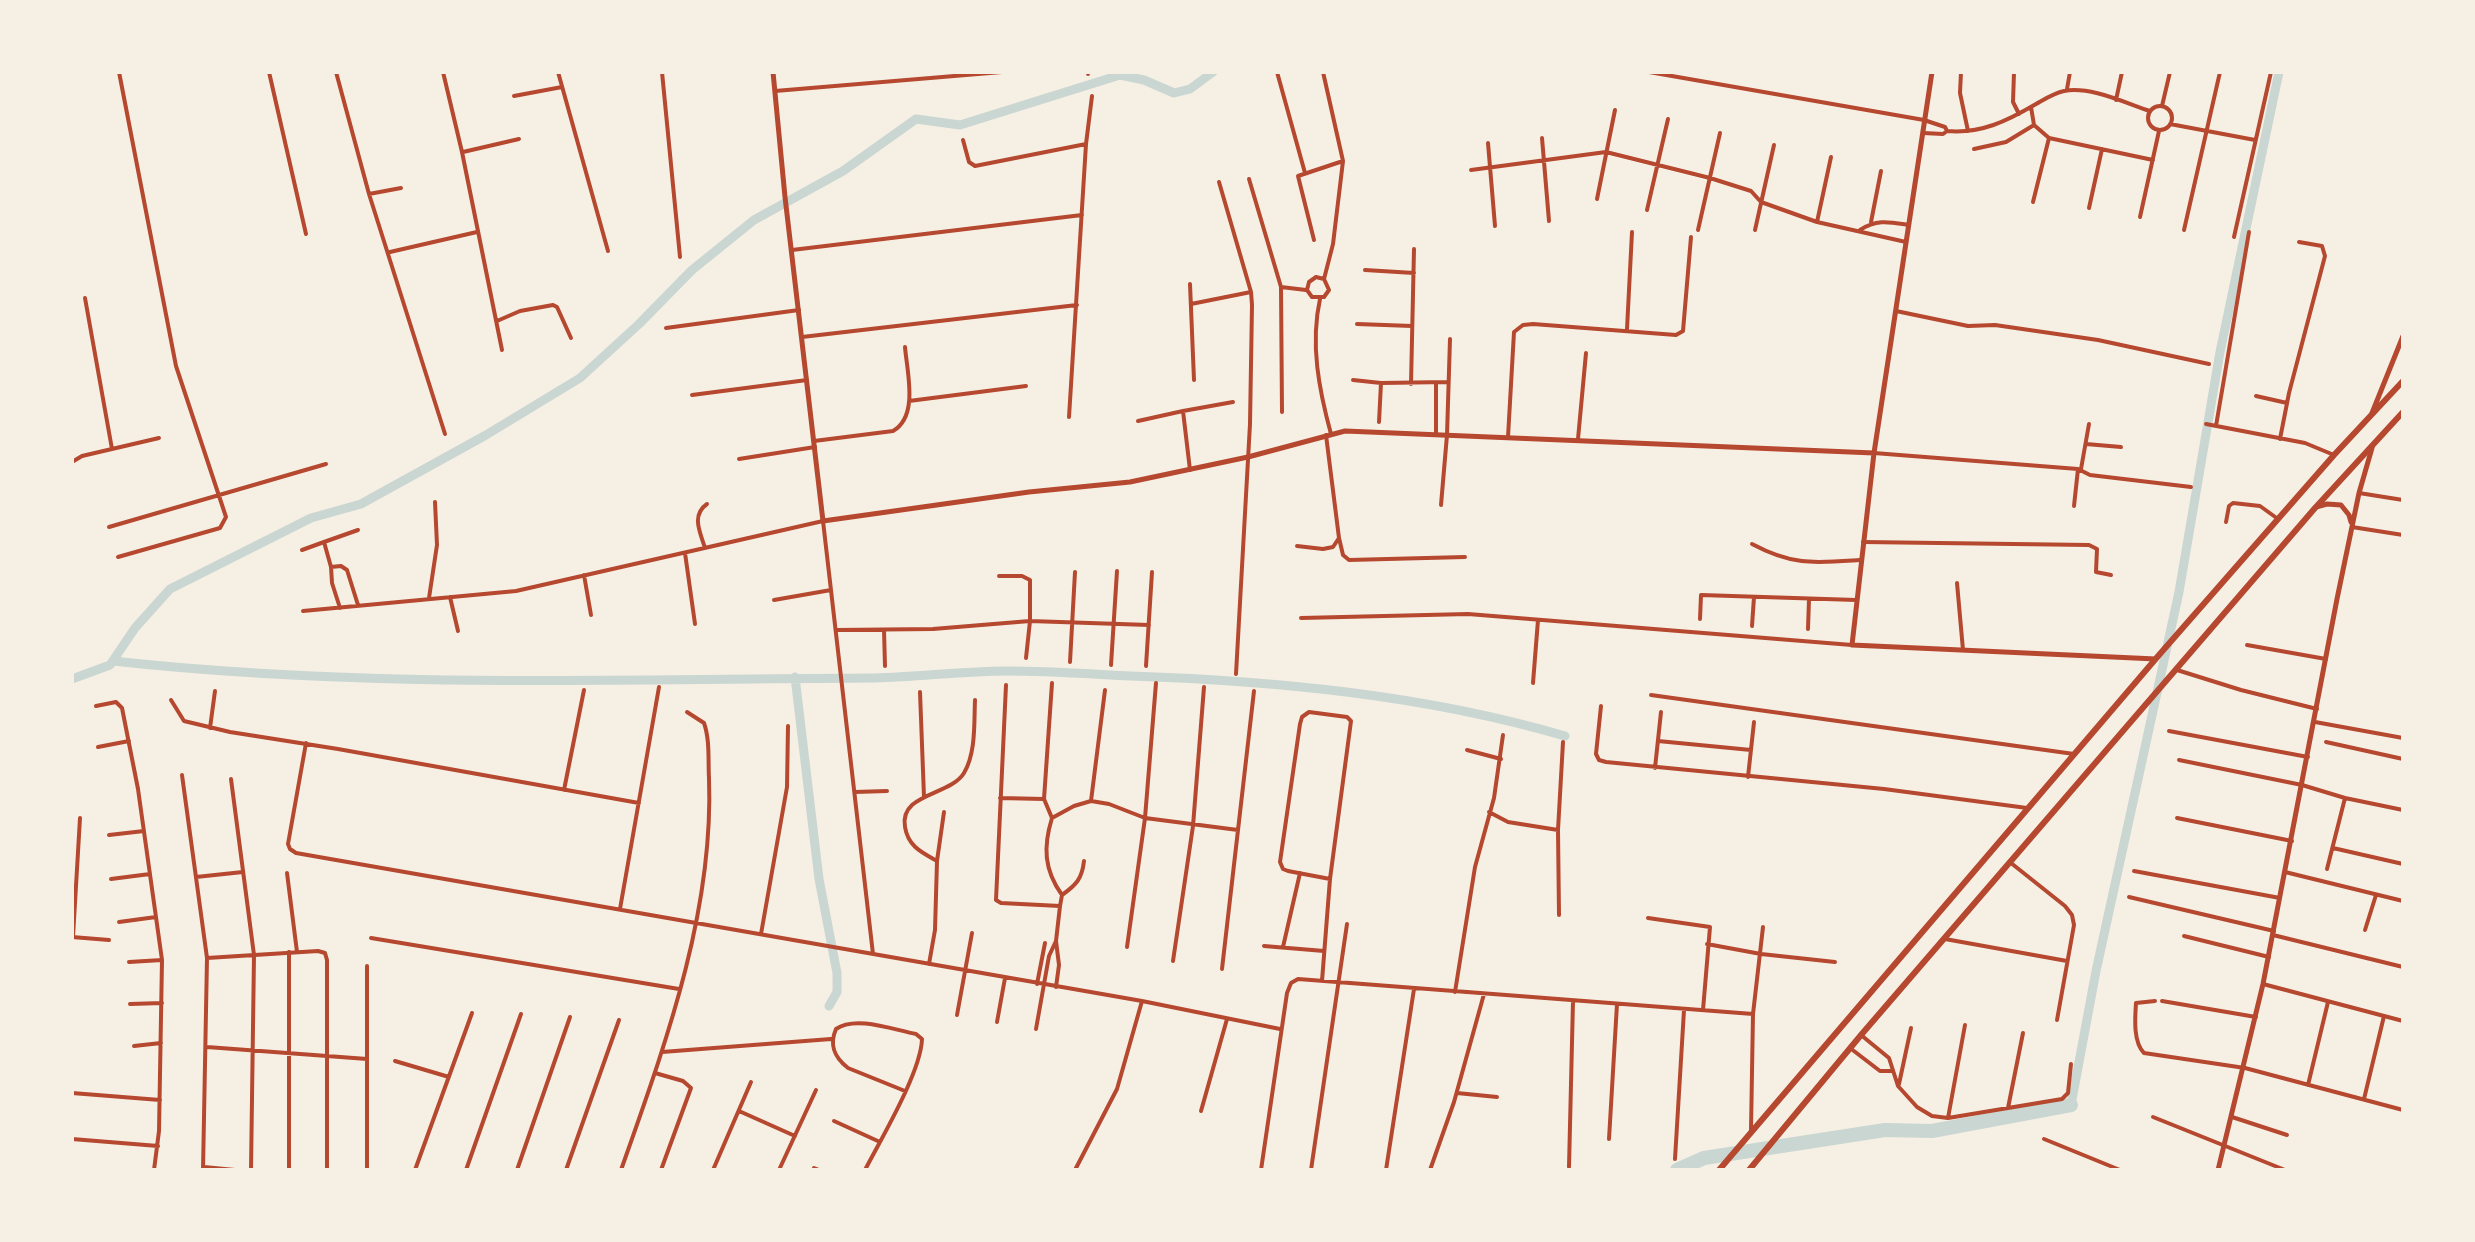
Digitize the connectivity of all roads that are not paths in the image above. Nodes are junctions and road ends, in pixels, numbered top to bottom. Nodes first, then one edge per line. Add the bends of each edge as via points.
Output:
1 (119, 72) edge
2 (269, 72) edge
3 (336, 72) edge
4 (443, 72) edge
5 (558, 72) edge
6 (662, 72) edge
7 (773, 72) edge
8 (1002, 72) edge
9 (1277, 72) edge
10 (1323, 72) edge
11 (1649, 72) edge
12 (1932, 72) edge
13 (1961, 72) edge
14 (2014, 72) edge
15 (2070, 72) edge
16 (2122, 72) edge
17 (2170, 72) edge
18 (2220, 72) edge
19 (2271, 72) edge
20 (562, 87) junction
21 (2067, 90) junction
22 (775, 91) junction
23 (514, 96) dead end
24 (1092, 96) dead end
25 (2116, 100) junction
26 (2162, 106) junction
27 (2031, 107) junction
28 (1615, 110) dead end
29 (2150, 111) junction
30 (2019, 114) junction
31 (1668, 119) dead end
32 (1924, 120) junction
33 (2170, 124) junction
34 (2034, 125) junction
35 (2207, 130) junction
36 (1947, 131) junction
37 (1968, 131) junction
38 (2159, 131) junction
39 (1720, 133) dead end
40 (1923, 133) junction
41 (1542, 138) dead end
42 (2049, 138) junction
43 (519, 139) dead end
44 (963, 140) dead end
45 (2255, 140) junction
46 (1488, 143) dead end
47 (1086, 144) junction
48 (1774, 145) dead end
49 (1974, 149) dead end
50 (2102, 149) junction
51 (462, 152) junction
52 (1606, 152) junction
53 (1831, 157) dead end
54 (1545, 160) junction
55 (2153, 160) junction
56 (1343, 161) junction
57 (1657, 166) junction
58 (1490, 167) junction
59 (1471, 170) dead end
60 (1881, 171) dead end
61 (1305, 173) junction
62 (1710, 178) junction
63 (1249, 179) dead end
64 (1219, 182) dead end
65 (401, 188) dead end
66 (369, 194) junction
67 (1597, 199) dead end
68 (1761, 202) junction
69 (2033, 202) dead end
70 (2089, 208) dead end
71 (1647, 210) dead end
72 (1082, 215) junction
73 (2140, 217) dead end
74 (1549, 221) dead end
75 (1817, 222) junction
76 (1871, 222) junction
77 (1909, 225) junction
78 (1495, 226) dead end
79 (1698, 230) dead end
80 (1755, 230) dead end
81 (1860, 230) junction
82 (2184, 230) dead end
83 (477, 232) junction
84 (1632, 232) dead end
85 (2249, 232) dead end
86 (306, 234) dead end
87 (1691, 237) dead end
88 (2234, 237) dead end
89 (1314, 240) dead end
90 (1906, 242) junction
91 (2299, 242) dead end
92 (1414, 249) dead end
93 (792, 250) junction
94 (608, 251) dead end
95 (389, 252) junction
96 (680, 257) dead end
97 (1365, 270) dead end
98 (1414, 273) junction
99 (1324, 279) junction
100 (1190, 284) dead end
101 (1281, 287) junction
102 (1307, 290) junction
103 (1251, 292) junction
104 (85, 298) dead end
105 (1320, 299) junction
106 (1191, 304) junction
107 (1077, 305) junction
108 (799, 310) junction
109 (1896, 311) junction
110 (497, 321) junction
111 (1357, 324) dead end
112 (1412, 326) junction
113 (666, 328) dead end
114 (1627, 330) junction
115 (2403, 336) edge
116 (802, 337) junction
117 (571, 338) dead end
118 (1450, 339) dead end
119 (905, 347) dead end
120 (502, 350) dead end
121 (1586, 353) dead end
122 (2209, 364) dead end
123 (807, 380) junction
124 (1194, 380) dead end
125 (1353, 380) dead end
126 (2403, 381) edge
127 (1448, 382) junction
128 (1381, 383) junction
129 (1436, 383) junction
130 (1411, 384) junction
131 (1026, 386) dead end
132 (692, 395) dead end
133 (2256, 396) dead end
134 (909, 401) junction
135 (1233, 402) dead end
136 (2287, 403) junction
137 (1183, 411) junction
138 (1282, 412) dead end
139 (2403, 412) edge
140 (2371, 414) junction
141 (1069, 417) dead end
142 (1138, 421) dead end
143 (1379, 422) dead end
144 (2089, 424) dead end
145 (2206, 424) dead end
146 (2215, 426) junction
147 (445, 434) dead end
148 (1436, 434) junction
149 (1328, 435) junction
150 (1447, 435) junction
151 (1508, 437) junction
152 (159, 438) dead end
153 (1578, 439) junction
154 (2280, 439) junction
155 (2374, 441) junction
156 (815, 444) junction
157 (2086, 444) junction
158 (2121, 447) dead end
159 (112, 449) junction
160 (1874, 453) junction
161 (2334, 455) junction
162 (1248, 457) junction
163 (739, 459) dead end
164 (72, 462) edge
165 (326, 464) dead end
166 (2079, 469) junction
167 (1190, 470) junction
168 (2191, 487) dead end
169 (2359, 493) junction
170 (221, 497) junction
171 (2403, 500) edge
172 (435, 502) dead end
173 (707, 504) dead end
174 (1441, 505) dead end
175 (2074, 506) dead end
176 (2315, 508) junction
177 (2278, 519) junction
178 (823, 521) junction
179 (2226, 522) dead end
180 (109, 527) dead end
181 (2352, 527) junction
182 (358, 530) dead end
183 (2403, 535) edge
184 (1339, 538) junction
185 (324, 542) junction
186 (1863, 542) junction
187 (1752, 544) dead end
188 (1297, 546) dead end
189 (705, 549) junction
190 (302, 550) dead end
191 (685, 553) junction
192 (118, 557) dead end
193 (1465, 557) dead end
194 (1860, 560) junction
195 (331, 567) junction
196 (1117, 571) dead end
197 (1075, 572) dead end
198 (1152, 572) dead end
199 (584, 575) junction
200 (2111, 575) dead end
201 (999, 576) dead end
202 (1957, 583) dead end
203 (831, 590) junction
204 (450, 597) junction
205 (1754, 597) junction
206 (429, 598) junction
207 (1809, 599) junction
208 (774, 600) dead end
209 (1856, 600) junction
210 (358, 605) junction
211 (340, 608) junction
212 (303, 611) dead end
213 (591, 615) dead end
214 (1301, 618) dead end
215 (1700, 619) dead end
216 (1538, 620) junction
217 (1030, 621) junction
218 (1073, 622) junction
219 (1113, 623) junction
220 (695, 624) dead end
221 (1149, 625) junction
222 (1752, 626) dead end
223 (1808, 629) dead end
224 (836, 630) junction
225 (884, 630) junction
226 (458, 631) dead end
227 (1852, 645) junction
228 (2247, 645) dead end
229 (1963, 650) junction
230 (2158, 657) junction
231 (1026, 658) dead end
232 (2326, 659) junction
233 (1070, 662) dead end
234 (1111, 665) dead end
235 (885, 666) dead end
236 (1146, 666) dead end
237 (2176, 670) junction
238 (1236, 674) dead end
239 (1052, 683) dead end
240 (1156, 683) dead end
241 (1533, 683) dead end
242 (1006, 685) dead end
243 (659, 687) dead end
244 (1204, 687) dead end
245 (584, 690) dead end
246 (1105, 690) dead end
247 (215, 691) dead end
248 (1254, 691) dead end
249 (920, 692) dead end
250 (1651, 695) dead end
251 (171, 700) dead end
252 (975, 700) dead end
253 (96, 706) dead end
254 (1601, 706) dead end
255 (2317, 709) junction
256 (687, 712) dead end
257 (1661, 712) dead end
258 (1754, 722) dead end
259 (2315, 722) junction
260 (788, 726) dead end
261 (210, 728) junction
262 (2169, 731) dead end
263 (1503, 735) dead end
264 (2403, 738) edge
265 (129, 741) junction
266 (1658, 741) junction
267 (1563, 742) dead end
268 (2326, 742) dead end
269 (306, 743) junction
270 (98, 747) dead end
271 (1467, 750) dead end
272 (1751, 750) junction
273 (2076, 754) junction
274 (2308, 757) junction
275 (1501, 759) junction
276 (2403, 759) edge
277 (2179, 760) dead end
278 (1655, 768) junction
279 (182, 775) dead end
280 (1748, 777) junction
281 (231, 779) dead end
282 (2302, 785) junction
283 (564, 790) junction
284 (887, 791) dead end
285 (855, 792) junction
286 (924, 798) junction
287 (1000, 798) junction
288 (2345, 798) junction
289 (1044, 799) junction
290 (1091, 801) junction
291 (639, 803) junction
292 (2030, 808) junction
293 (2403, 810) edge
294 (944, 812) dead end
295 (1489, 812) junction
296 (80, 818) dead end
297 (1052, 818) junction
298 (1145, 818) junction
299 (2177, 818) dead end
300 (1193, 826) junction
301 (1238, 830) junction
302 (1558, 830) junction
303 (144, 831) junction
304 (109, 835) dead end
305 (2292, 841) junction
306 (2333, 848) junction
307 (937, 861) junction
308 (1084, 861) dead end
309 (2011, 863) junction
310 (2403, 864) edge
311 (2327, 869) dead end
312 (2134, 871) dead end
313 (243, 872) junction
314 (2285, 872) junction
315 (287, 873) dead end
316 (1300, 873) junction
317 (150, 874) junction
318 (196, 877) junction
319 (111, 879) dead end
320 (1330, 879) junction
321 (1062, 895) junction
322 (2376, 895) junction
323 (2129, 897) dead end
324 (2280, 898) junction
325 (2403, 901) edge
326 (1060, 906) junction
327 (620, 909) junction
328 (1559, 915) dead end
329 (156, 917) junction
330 (1648, 918) dead end
331 (119, 922) dead end
332 (694, 922) junction
333 (1347, 924) dead end
334 (1763, 927) dead end
335 (2365, 930) dead end
336 (972, 933) dead end
337 (2274, 933) junction
338 (761, 934) junction
339 (2184, 936) dead end
340 (73, 937) edge
341 (371, 938) dead end
342 (1945, 939) junction
343 (109, 940) dead end
344 (1056, 941) junction
345 (1045, 943) dead end
346 (1707, 944) junction
347 (1264, 946) dead end
348 (1127, 947) dead end
349 (1283, 947) junction
350 (1324, 951) junction
351 (289, 952) junction
352 (297, 952) junction
353 (873, 954) junction
354 (1761, 954) junction
355 (254, 955) junction
356 (2269, 957) junction
357 (207, 958) junction
358 (162, 960) junction
359 (1173, 961) dead end
360 (2067, 961) junction
361 (129, 962) dead end
362 (1835, 962) dead end
363 (929, 964) junction
364 (367, 966) dead end
365 (2403, 967) edge
366 (1222, 969) dead end
367 (965, 970) junction
368 (1005, 978) junction
369 (1322, 982) junction
370 (1037, 984) junction
371 (1338, 984) junction
372 (2263, 984) junction
373 (1044, 986) junction
374 (1055, 988) junction
375 (679, 989) junction
376 (1414, 989) junction
377 (1455, 992) junction
378 (1484, 994) junction
379 (1142, 1001) junction
380 (1573, 1001) junction
381 (2155, 1001) dead end
382 (2162, 1001) dead end
383 (2328, 1002) junction
384 (162, 1003) junction
385 (130, 1004) dead end
386 (1617, 1004) junction
387 (1684, 1009) junction
388 (1703, 1010) junction
389 (472, 1013) dead end
390 (521, 1014) dead end
391 (1753, 1014) junction
392 (957, 1015) dead end
393 (2384, 1016) junction
394 (570, 1017) dead end
395 (2256, 1017) junction
396 (1227, 1019) junction
397 (619, 1020) dead end
398 (2057, 1020) dead end
399 (2403, 1021) edge
400 (997, 1022) dead end
401 (1965, 1025) dead end
402 (1911, 1028) dead end
403 (1036, 1029) dead end
404 (1280, 1029) junction
405 (2023, 1033) dead end
406 (1861, 1035) junction
407 (832, 1039) junction
408 (161, 1043) junction
409 (134, 1046) dead end
410 (207, 1047) junction
411 (1850, 1048) junction
412 (252, 1050) junction
413 (662, 1052) junction
414 (290, 1053) junction
415 (329, 1057) junction
416 (367, 1059) junction
417 (395, 1061) dead end
418 (2071, 1064) dead end
419 (2245, 1068) junction
420 (1893, 1071) junction
421 (655, 1073) junction
422 (449, 1077) junction
423 (751, 1082) dead end
424 (2308, 1085) junction
425 (1898, 1086) junction
426 (816, 1090) dead end
427 (905, 1091) junction
428 (72, 1093) edge
429 (1457, 1093) junction
430 (1497, 1097) dead end
431 (2364, 1099) junction
432 (160, 1100) junction
433 (2008, 1108) junction
434 (2403, 1110) edge
435 (739, 1111) junction
436 (1201, 1111) dead end
437 (2153, 1117) dead end
438 (2232, 1117) junction
439 (1948, 1118) junction
440 (834, 1121) dead end
441 (1751, 1133) junction
442 (2287, 1135) dead end
443 (795, 1136) junction
444 (72, 1139) edge
445 (1609, 1139) dead end
446 (2044, 1139) dead end
447 (880, 1142) junction
448 (158, 1146) junction
449 (2224, 1147) junction
450 (1675, 1159) dead end
451 (1569, 1167) dead end
452 (204, 1169) edge
453 (154, 1170) edge
454 (234, 1170) edge
455 (251, 1170) edge
456 (289, 1170) edge
457 (327, 1170) edge
458 (367, 1170) edge
459 (415, 1170) edge
460 (466, 1170) edge
461 (517, 1170) edge
462 (566, 1170) edge
463 (621, 1170) edge
464 (661, 1170) edge
465 (713, 1170) edge
466 (779, 1170) edge
467 (865, 1170) edge
468 (1075, 1170) edge
469 (1261, 1170) edge
470 (1311, 1170) edge
471 (1386, 1170) edge
472 (1430, 1170) edge
473 (1719, 1170) edge
474 (1750, 1170) edge
475 (2120, 1170) edge
476 (2218, 1170) edge
477 (2285, 1170) edge

1 - 170 street via 176,366
2 - 86 street
3 - 66 street
4 - 51 street
5 - 20 street
6 - 96 street
7 - 22 street
8 - 22 street
9 - 61 street
10 - 56 street
11 - 32 street
12 - 32 street
13 - 37 street
14 - 30 street via 2013,102
15 - 21 street
16 - 25 street
17 - 26 street
18 - 35 street
19 - 45 street
20 - 23 street
20 - 94 street
21 - 25 street
21 - 27 street
22 - 93 street
24 - 47 street
25 - 29 street
26 - 29 street
26 - 33 street via 2171,113
27 - 30 street
27 - 34 street
28 - 52 street
29 - 38 street via 2149,125
30 - 37 street via 1993,127
31 - 57 street
32 - 36 street
32 - 40 street
33 - 35 street
33 - 38 street
34 - 42 street
34 - 49 street via 2006,142
35 - 45 street
35 - 82 street
36 - 37 street
36 - 40 street
38 - 55 street
39 - 62 street
40 - 77 street
41 - 54 street
42 - 50 street
42 - 69 street
43 - 51 street
44 - 47 street via 975,166
45 - 88 street
46 - 58 street
47 - 72 street
48 - 68 street
50 - 55 street
50 - 70 street
51 - 83 street
52 - 54 street
52 - 57 street
52 - 67 street
53 - 75 street
54 - 58 street
54 - 74 street
55 - 73 street
56 - 61 street
56 - 99 street
57 - 62 street
57 - 71 street
58 - 59 street
58 - 78 street
60 - 76 street
61 - 89 street via 1298,176 1298,183
62 - 68 street via 1751,191
62 - 79 street
63 - 101 street
64 - 103 street
65 - 66 street
66 - 95 street
68 - 75 street
68 - 80 street
72 - 93 street
72 - 107 street
75 - 81 street
76 - 77 street
76 - 81 street
77 - 90 street
81 - 90 street
83 - 95 street
83 - 110 street
84 - 114 street
85 - 146 street
87 - 114 street via 1683,331 1668,336
90 - 109 street
91 - 136 street via 2322,246 2325,256
92 - 98 street
93 - 108 street
95 - 147 street
97 - 98 street
98 - 112 street
99 - 102 street via 1312,279
99 - 105 street via 1329,290
100 - 106 street
101 - 102 street
101 - 138 street
102 - 105 street
103 - 106 street
103 - 162 street
104 - 159 street
105 - 149 street via 1318,387
106 - 124 street
107 - 116 street
107 - 141 street
108 - 113 street
108 - 116 street
109 - 122 street via 1968,326 2098,340
109 - 160 street
110 - 117 street via 553,305
110 - 120 street
111 - 112 street
112 - 130 street
114 - 151 street via 1519,327 1512,342
115 - 140 street
116 - 123 street
118 - 127 street
119 - 134 street
121 - 153 street
123 - 132 street
123 - 156 street
125 - 128 street
126 - 140 main road
127 - 129 street
127 - 150 street
128 - 130 street
128 - 143 street
129 - 130 street
129 - 148 street
131 - 134 street
133 - 136 street
134 - 156 street via 907,415 893,431
135 - 137 street
136 - 154 street
137 - 142 street
137 - 167 street
139 - 155 main road
140 - 161 main road
144 - 157 street
145 - 146 street
146 - 154 street
148 - 149 street
148 - 150 street
149 - 162 street
149 - 184 street
150 - 151 street
150 - 174 street
151 - 153 street
152 - 159 street
153 - 160 street
154 - 161 street
155 - 169 street
155 - 176 main road
156 - 163 street
156 - 178 street
157 - 158 street
157 - 166 street
159 - 164 street
160 - 166 street
160 - 186 street
161 - 177 main road
162 - 167 street
162 - 238 street
165 - 170 street
166 - 168 street via 2090,475
166 - 175 street
167 - 178 street
169 - 171 street
169 - 181 street
170 - 180 street
170 - 192 street via 226,522 220,528
172 - 206 street via 437,545
173 - 189 street via 697,516
176 - 181 street via 2341,505
176 - 237 main road
177 - 179 street via 2260,506 2233,503
177 - 230 main road
178 - 189 street
178 - 203 street
181 - 183 street
181 - 232 street
182 - 185 street
184 - 188 street via 1333,547 1323,549
184 - 193 street via 1349,560
185 - 190 street
185 - 195 street
186 - 194 street
186 - 200 street via 2089,545 2097,549 2096,572
187 - 194 street via 1802,563
189 - 191 street
191 - 199 street
191 - 220 street
194 - 209 street
195 - 210 street via 347,570
195 - 211 street
196 - 219 street
197 - 218 street
198 - 221 street
199 - 204 street via 516,591
199 - 213 street
201 - 217 street via 1030,580
202 - 229 street
203 - 208 street
203 - 224 street
204 - 206 street
204 - 226 street
205 - 207 street
205 - 215 street via 1701,595
205 - 222 street
206 - 210 street
207 - 209 street
207 - 223 street
209 - 227 street
210 - 211 street
211 - 212 street
214 - 216 street via 1468,614
216 - 227 street
216 - 241 street
217 - 218 street
217 - 225 street
217 - 231 street
218 - 219 street
218 - 233 street
219 - 221 street
219 - 234 street
221 - 236 street
224 - 225 street
224 - 285 street
225 - 235 street
227 - 229 street
228 - 232 street
229 - 230 street
230 - 273 main road
232 - 255 street
237 - 255 street
237 - 309 main road
239 - 289 street
240 - 298 street
242 - 287 street
243 - 291 street
244 - 300 street
245 - 283 street
246 - 290 street
247 - 261 street
248 - 301 street
249 - 286 street
250 - 273 street
251 - 261 street via 184,721
252 - 286 street via 965,771 959,780
253 - 265 street via 120,705
254 - 278 street via 1599,760
255 - 259 street
256 - 332 street via 706,730 709,793 708,839
257 - 266 street
258 - 272 street
259 - 264 street
259 - 274 street
260 - 338 street via 787,787
261 - 269 street
262 - 274 street
263 - 275 street
265 - 270 street
265 - 303 street
266 - 272 street
266 - 278 street
267 - 302 street
268 - 276 street
269 - 283 street
269 - 327 street via 288,844 292,852
271 - 275 street
272 - 280 street
273 - 292 main road
274 - 282 street
275 - 295 street
277 - 282 street
278 - 280 street
279 - 318 street
280 - 292 street
281 - 313 street
282 - 288 street
282 - 305 street
283 - 291 street
284 - 285 street
285 - 353 street
286 - 307 street via 909,807 904,822 911,844
287 - 289 street
287 - 326 street via 996,900
288 - 293 street
288 - 306 street
289 - 297 street
290 - 297 street
290 - 298 street
291 - 327 street
292 - 441 main road
294 - 307 street
295 - 302 street via 1508,822
295 - 377 street
296 - 340 street
297 - 321 street via 1046,866
298 - 300 street
298 - 348 street
299 - 305 street
300 - 301 street
300 - 359 street
301 - 366 street
302 - 328 street
303 - 304 street
303 - 317 street
305 - 314 street
306 - 310 street
306 - 311 street
307 - 363 street
308 - 321 street via 1078,883
309 - 342 main road
309 - 360 street via 2072,915
312 - 324 street
313 - 318 street
313 - 355 street
314 - 322 street
314 - 324 street
315 - 352 street
316 - 320 street
316 - 320 street via 1283,869 1280,862 1302,717 1309,712 1347,717 1351,721
316 - 349 street
317 - 319 street
317 - 329 street
318 - 357 street
320 - 350 street
321 - 326 street
322 - 325 street
322 - 335 street
323 - 337 street
324 - 337 street
326 - 344 street
327 - 332 street
329 - 331 street
329 - 358 street
330 - 346 street via 1709,926
332 - 338 street
332 - 375 street
333 - 371 street
334 - 354 street
336 - 367 street
337 - 356 street
337 - 365 street
338 - 353 street
339 - 356 street
340 - 343 street
341 - 375 street
342 - 360 street
342 - 406 main road
344 - 373 street
344 - 374 street via 1060,957
345 - 370 street
346 - 354 street
346 - 388 street
347 - 349 street
349 - 350 street
350 - 369 street
351 - 352 street
351 - 355 street
351 - 414 street
352 - 415 street via 318,951 326,957
353 - 363 street
354 - 362 street
354 - 391 street
355 - 357 street
355 - 412 street
356 - 372 street
357 - 410 street
358 - 361 street
358 - 384 street
360 - 398 street
363 - 367 street
364 - 416 street
367 - 368 street
367 - 392 street
368 - 370 street
368 - 400 street
369 - 371 street
369 - 404 street via 1291,983
370 - 373 street
371 - 376 street
371 - 470 street
372 - 383 street
372 - 395 street
373 - 374 street
373 - 403 street
374 - 379 street
375 - 413 street
376 - 377 street
376 - 471 street
377 - 378 street
378 - 380 street
378 - 429 street
379 - 396 street
379 - 468 street via 1117,1089
380 - 386 street
380 - 451 street
381 - 419 street via 2136,1003 2140,1051
382 - 395 street
383 - 393 street
383 - 424 street
384 - 385 street
384 - 408 street
386 - 387 street
386 - 445 street
387 - 388 street
387 - 450 street
388 - 391 street
389 - 422 street
390 - 460 street
391 - 441 street
393 - 399 street
393 - 431 street
394 - 461 street
395 - 419 street
396 - 404 street
396 - 436 street
397 - 462 street
401 - 439 street
402 - 425 street
404 - 469 street
405 - 433 street
406 - 411 main road
406 - 420 street via 1889,1058
407 - 413 street
407 - 427 street via 836,1057 848,1068
407 - 427 street via 836,1029 851,1023 920,1036 921,1049
408 - 409 street
408 - 432 street
410 - 412 street
410 - 452 street
411 - 420 street via 1880,1071
411 - 474 main road
412 - 414 street
412 - 455 street
413 - 421 street
414 - 415 street
414 - 456 street
415 - 416 street
415 - 457 street
416 - 458 street
417 - 422 street
418 - 433 street via 2066,1097
419 - 424 street
419 - 438 street
420 - 425 street
421 - 463 street
421 - 464 street via 691,1088
422 - 459 street
423 - 435 street
424 - 431 street
425 - 439 street via 1924,1112
426 - 443 street
427 - 447 street
428 - 432 street
429 - 430 street
429 - 472 street
431 - 434 street
432 - 448 street
433 - 439 street
435 - 443 street
435 - 465 street
437 - 449 street
438 - 442 street
438 - 449 street
440 - 447 street
441 - 473 main road
443 - 466 street
444 - 448 street
446 - 475 street
447 - 467 street
448 - 453 street
449 - 476 street
449 - 477 street
452 - 454 street

